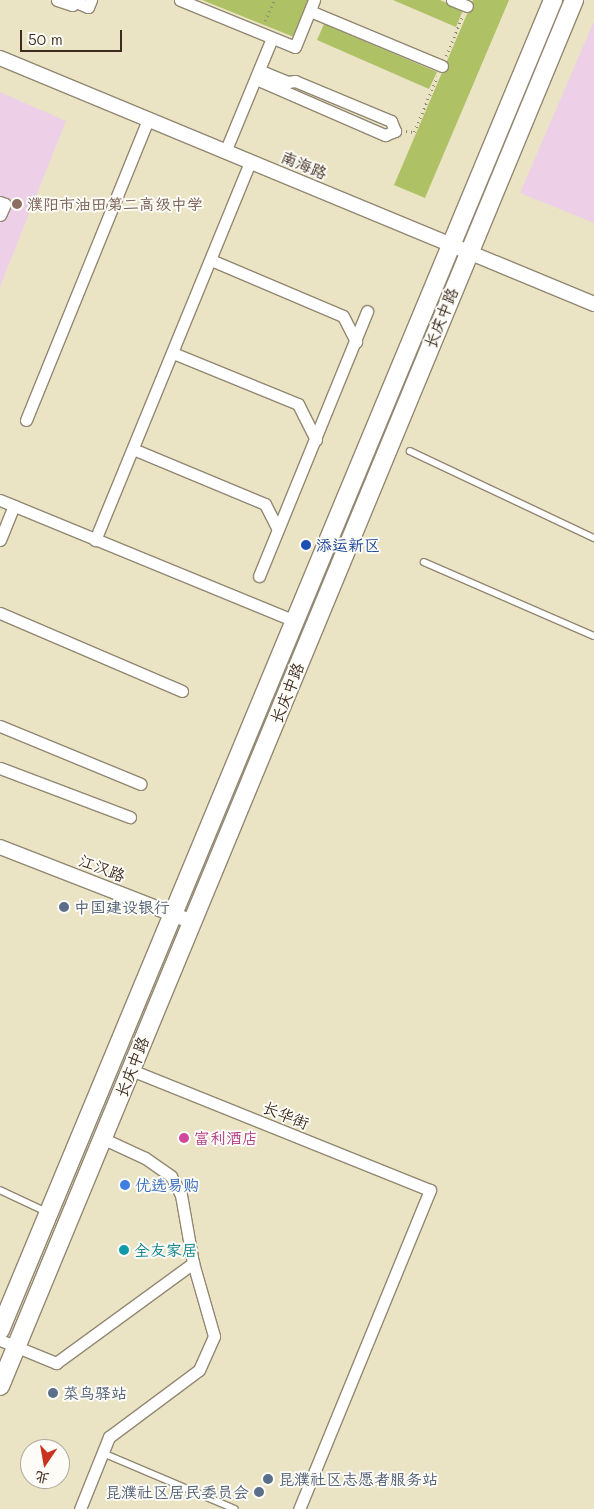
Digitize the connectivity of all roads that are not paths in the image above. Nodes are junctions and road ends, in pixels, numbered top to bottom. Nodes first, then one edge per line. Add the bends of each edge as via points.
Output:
1 (57, 0) edge
2 (91, 0) edge
3 (180, 0) edge
4 (452, 0) edge
5 (553, 0) edge
6 (574, 0) edge
7 (76, 1) edge
8 (196, 3) edge
9 (312, 5) edge
10 (467, 6) dead end
11 (272, 38) junction
12 (0, 58) edge
13 (442, 66) dead end
14 (257, 75) junction
15 (286, 86) junction
16 (148, 119) junction
17 (225, 152) junction
18 (250, 162) junction
19 (0, 202) edge
20 (0, 214) edge
21 (451, 244) junction
22 (469, 252) junction
23 (211, 260) junction
24 (594, 304) edge
25 (367, 312) dead end
26 (356, 342) junction
27 (172, 353) junction
28 (26, 420) dead end
29 (316, 440) junction
30 (133, 449) junction
31 (410, 451) dead end
32 (0, 500) edge
33 (14, 506) junction
34 (278, 529) junction
35 (594, 538) edge
36 (0, 540) edge
37 (95, 540) junction
38 (424, 562) dead end
39 (259, 576) dead end
40 (0, 613) edge
41 (297, 622) junction
42 (594, 636) edge
43 (182, 691) dead end
44 (0, 726) edge
45 (0, 768) edge
46 (140, 784) dead end
47 (130, 817) dead end
48 (0, 847) edge
49 (171, 914) junction
50 (192, 922) junction
51 (131, 1070) junction
52 (102, 1138) junction
53 (0, 1190) edge
54 (47, 1212) junction
55 (193, 1263) junction
56 (0, 1330) edge
57 (8, 1344) edge
58 (0, 1386) edge
59 (103, 1453) junction
60 (80, 1509) edge
61 (236, 1509) edge
62 (299, 1509) edge

1 - 7 street via 67,4
2 - 7 street via 88,7
3 - 8 street
4 - 10 street
5 - 21 main road, 长庆中路
6 - 22 main road, 长庆中路
8 - 11 street
9 - 11 street via 295,47
9 - 13 street
11 - 14 street
12 - 16 street, 南海路
14 - 15 street
14 - 17 street
15 - 15 street via 289,96 385,135 395,131 391,121 295,81
16 - 17 street, 南海路
16 - 28 street
17 - 18 street, 南海路
18 - 21 street, 南海路
18 - 23 street
19 - 20 street via 4,204
21 - 22 street, 南海路
21 - 41 main road, 长庆中路
22 - 24 street, 南海路
22 - 50 main road, 长庆中路
23 - 26 street via 343,316
23 - 27 street
25 - 26 street
26 - 29 street
27 - 29 street via 298,404
27 - 30 street
29 - 34 street
30 - 34 street via 265,504
30 - 37 street
31 - 35 lane
32 - 33 street
33 - 36 street
33 - 37 street
34 - 39 street
37 - 41 street
38 - 42 lane
40 - 43 street
41 - 49 main road, 长庆中路
44 - 46 street
45 - 47 street
48 - 49 street, 江汉路
49 - 50 street, 江汉路
49 - 54 main road, 长庆中路
50 - 51 main road, 长庆中路
51 - 52 main road, 长庆中路
51 - 62 street, 长华街 via 430,1190
52 - 55 street via 145,1158 171,1176 181,1195
52 - 57 main road, 长庆中路
53 - 54 lane
54 - 56 main road, 长庆中路
55 - 57 street via 56,1363
55 - 59 street via 214,1336 206,1360 188,1380 109,1437
57 - 58 main road, 长庆中路
59 - 60 street
59 - 61 lane

